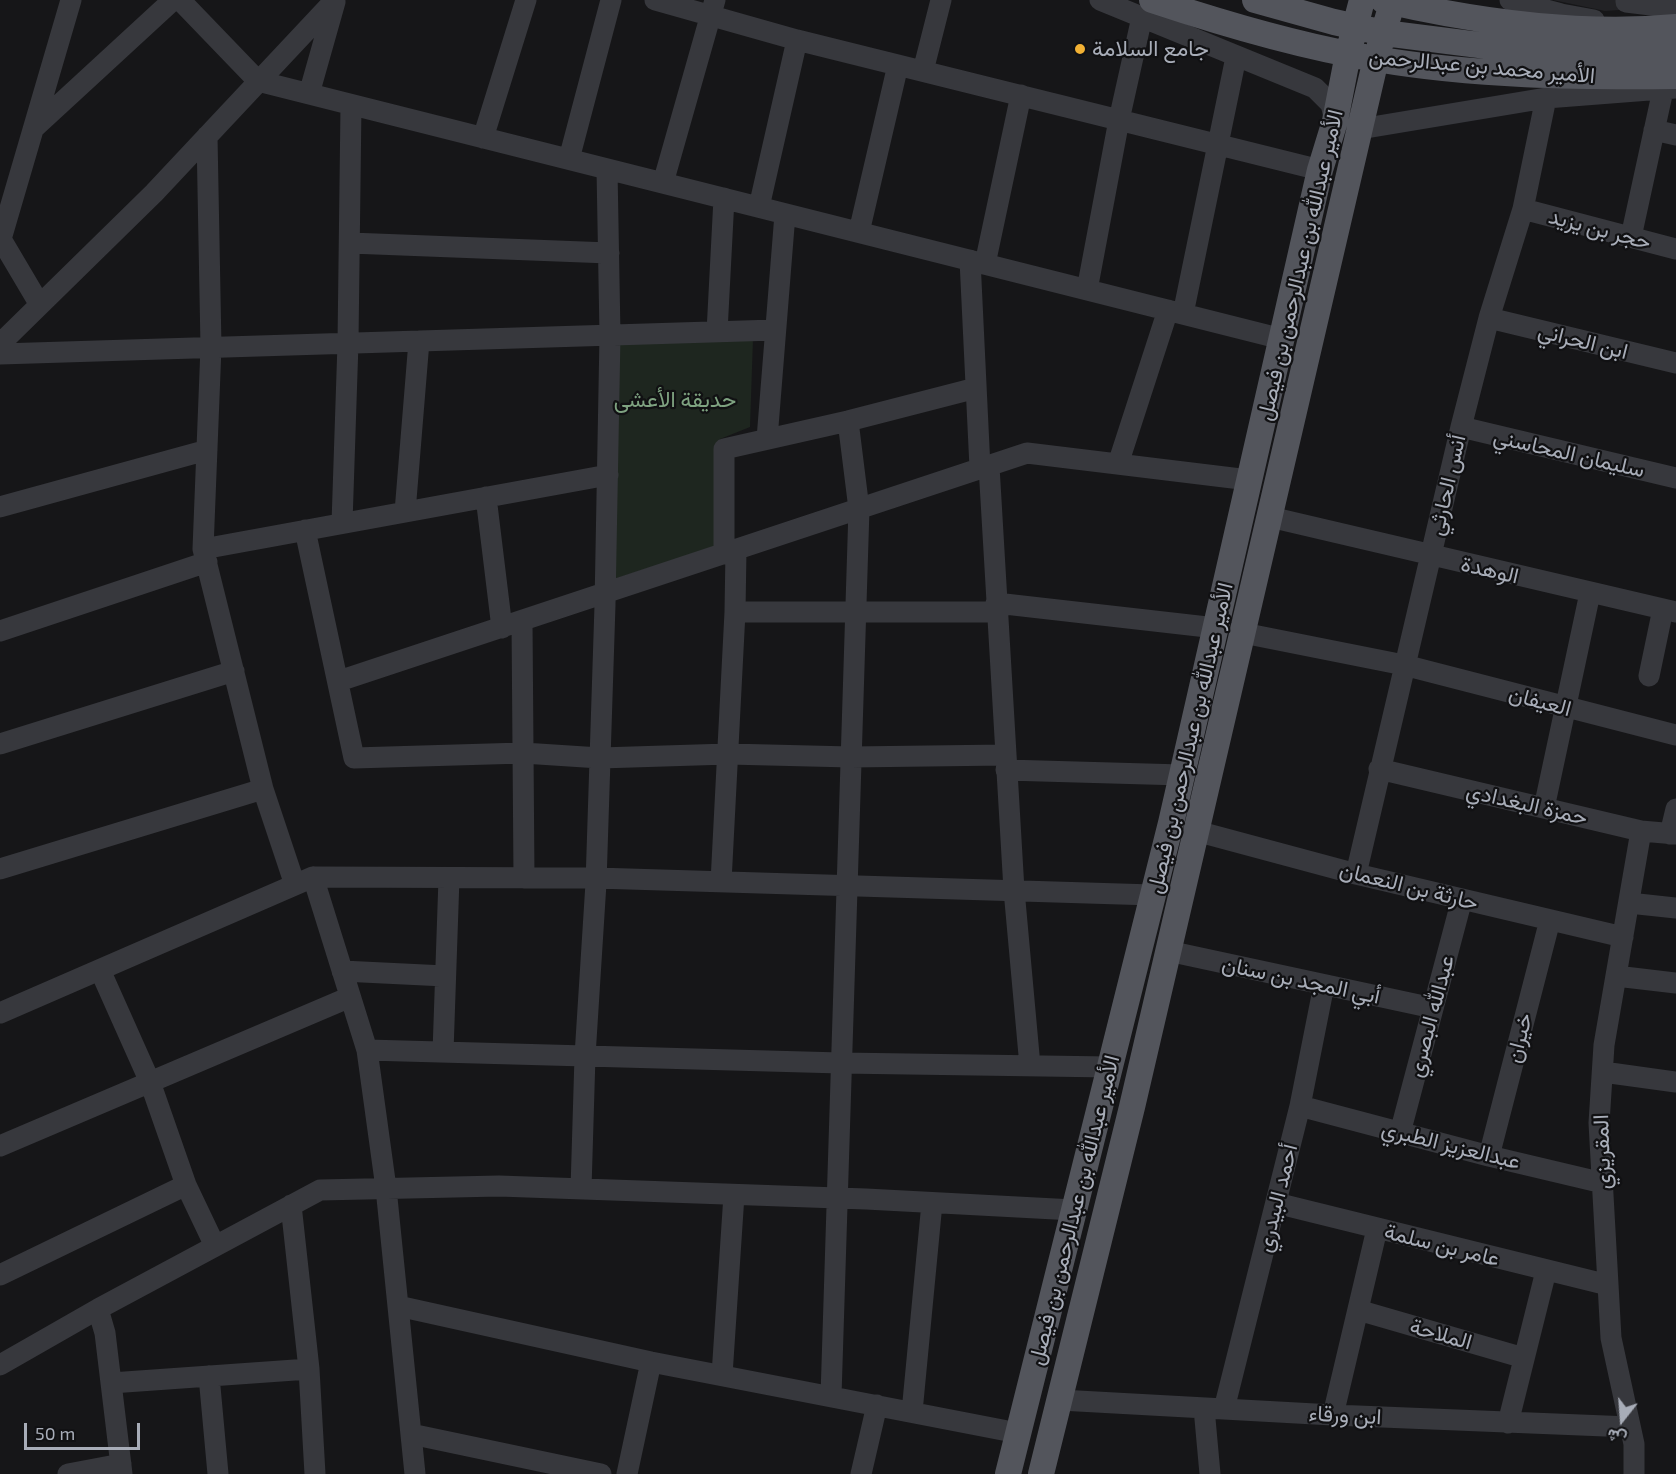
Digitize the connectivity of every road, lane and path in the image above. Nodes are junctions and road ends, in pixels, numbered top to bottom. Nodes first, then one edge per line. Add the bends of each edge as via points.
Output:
1 (71, 0) edge
2 (173, 0) edge
3 (180, 0) edge
4 (335, 0) edge
5 (526, 0) edge
6 (610, 0) edge
7 (655, 0) edge
8 (941, 0) edge
9 (1100, 0) edge
10 (1255, 0) edge
11 (1362, 0) edge
12 (1462, 0) edge
13 (1510, 0) edge
14 (1390, 1) edge
15 (1626, 1) edge
16 (1143, 7) edge
17 (713, 8) edge
18 (1676, 8) edge
19 (1488, 20) junction
20 (1355, 26) junction
21 (1665, 28) edge
22 (1384, 33) junction
23 (797, 40) junction
24 (1676, 51) edge
25 (1348, 54) junction
26 (1236, 57) junction
27 (1376, 59) junction
28 (898, 65) junction
29 (923, 71) junction
30 (258, 81) junction
31 (1672, 85) edge
32 (309, 94) junction
33 (1021, 95) junction
34 (1546, 98) junction
35 (351, 105) junction
36 (1119, 120) junction
37 (1335, 121) junction
38 (34, 129) junction
39 (1360, 129) junction
40 (1654, 130) junction
41 (1676, 135) edge
42 (207, 136) junction
43 (483, 138) junction
44 (1216, 144) junction
45 (569, 159) junction
46 (607, 169) junction
47 (1320, 170) junction
48 (663, 183) junction
49 (724, 198) junction
50 (759, 207) junction
51 (1523, 209) junction
52 (785, 214) junction
53 (859, 232) junction
54 (1631, 237) junction
55 (350, 243) junction
56 (1676, 249) edge
57 (609, 253) junction
58 (978, 262) junction
59 (1087, 290) junction
60 (40, 305) junction
61 (1175, 312) junction
62 (1489, 318) junction
63 (775, 330) junction
64 (717, 332) junction
65 (610, 335) junction
66 (1282, 339) junction
67 (419, 341) junction
68 (348, 343) junction
69 (0, 344) edge
70 (211, 347) junction
71 (0, 354) edge
72 (1676, 363) edge
73 (976, 388) junction
74 (848, 421) junction
75 (1461, 427) junction
76 (767, 439) junction
77 (207, 450) junction
78 (1118, 464) junction
79 (984, 467) junction
80 (608, 475) junction
81 (1676, 478) edge
82 (1250, 480) junction
83 (486, 497) junction
84 (0, 507) edge
85 (859, 509) junction
86 (405, 512) junction
87 (1270, 517) junction
88 (342, 523) junction
89 (305, 530) junction
90 (730, 552) junction
91 (205, 555) junction
92 (1431, 555) junction
93 (1590, 593) junction
94 (605, 594) junction
95 (997, 607) junction
96 (1670, 611) edge
97 (735, 612) junction
98 (855, 612) junction
99 (512, 624) junction
100 (1216, 628) junction
101 (0, 631) edge
102 (1243, 633) junction
103 (1404, 665) junction
104 (234, 671) junction
105 (1649, 676) dead end
106 (339, 681) junction
107 (1566, 708) junction
108 (1676, 735) edge
109 (0, 744) edge
110 (523, 753) junction
111 (728, 754) junction
112 (851, 757) junction
113 (600, 758) junction
114 (1006, 762) junction
115 (1379, 769) junction
116 (1182, 776) junction
117 (263, 789) junction
118 (1544, 808) junction
119 (1676, 810) edge
120 (1196, 831) junction
121 (1641, 831) junction
122 (1673, 834) edge
123 (0, 869) edge
124 (1356, 874) junction
125 (449, 878) junction
126 (524, 878) junction
127 (596, 878) junction
128 (304, 881) junction
129 (721, 882) junction
130 (847, 885) junction
131 (1014, 890) junction
132 (1153, 895) junction
133 (1462, 899) junction
134 (1629, 903) junction
135 (1676, 908) edge
136 (1550, 920) junction
137 (1623, 937) junction
138 (1168, 951) junction
139 (100, 970) junction
140 (342, 971) junction
141 (445, 976) junction
142 (1616, 976) junction
143 (1676, 983) edge
144 (1324, 985) junction
145 (350, 997) junction
146 (1433, 1008) junction
147 (0, 1013) edge
148 (367, 1050) junction
149 (443, 1052) junction
150 (585, 1056) junction
151 (841, 1063) junction
152 (1030, 1066) junction
153 (1110, 1067) junction
154 (1603, 1072) junction
155 (150, 1082) junction
156 (1676, 1082) edge
157 (1300, 1106) junction
158 (1400, 1132) junction
159 (0, 1146) edge
160 (1489, 1156) junction
161 (1603, 1183) junction
162 (186, 1185) junction
163 (386, 1188) junction
164 (581, 1189) junction
165 (734, 1195) junction
166 (837, 1198) junction
167 (932, 1203) junction
168 (1275, 1203) junction
169 (291, 1206) junction
170 (1074, 1210) junction
171 (1377, 1229) junction
172 (215, 1246) junction
173 (1546, 1271) junction
174 (0, 1275) edge
175 (1608, 1285) junction
176 (398, 1306) junction
177 (98, 1309) junction
178 (1358, 1310) junction
179 (1524, 1358) junction
180 (651, 1362) junction
181 (0, 1365) edge
182 (309, 1369) junction
183 (722, 1375) junction
184 (209, 1376) junction
185 (111, 1383) junction
186 (831, 1396) junction
187 (1060, 1400) junction
188 (877, 1405) junction
189 (1214, 1409) junction
190 (912, 1412) junction
191 (1334, 1415) junction
192 (1508, 1423) junction
193 (1630, 1427) junction
194 (1018, 1432) junction
195 (411, 1434) junction
196 (538, 1468) edge
197 (121, 1469) edge
198 (68, 1474) edge
199 (218, 1474) edge
200 (315, 1474) edge
201 (415, 1474) edge
202 (601, 1474) edge
203 (627, 1474) edge
204 (861, 1474) edge
205 (1008, 1474) edge
206 (1041, 1474) edge
207 (1210, 1474) edge
208 (1634, 1474) edge

1 - 38 street
2 - 38 street
3 - 30 street
4 - 30 street
4 - 32 street
5 - 43 street
6 - 45 street
7 - 17 street
8 - 29 street
9 - 16 street
10 - 20 main road
11 - 20 main road, الأمير عبدالله بن عبدالرحمن بن فيصل
12 - 19 main road
13 - 21 street via 1561,14
14 - 19 main road
14 - 22 main road, الأمير عبدالله بن عبدالرحمن بن فيصل
15 - 18 street
16 - 25 main road, الأمير محمد بن عبدالرحمن
16 - 26 street
16 - 36 street
17 - 23 street
17 - 48 street
19 - 21 main road via 1540,27
20 - 22 main road
20 - 25 main road, الأمير عبدالله بن عبدالرحمن بن فيصل
22 - 24 main road via 1582,54
22 - 27 main road, الأمير عبدالله بن عبدالرحمن بن فيصل
23 - 28 street
23 - 50 street
25 - 27 main road, الأمير محمد بن عبدالرحمن
25 - 37 main road, الأمير عبدالله بن عبدالرحمن بن فيصل
26 - 37 street via 1315,88 1331,104
26 - 44 street
27 - 31 main road, الأمير محمد بن عبدالرحمن
27 - 39 main road, الأمير عبدالله بن عبدالرحمن بن فيصل
28 - 29 street
28 - 53 street
29 - 33 street
30 - 32 street
30 - 42 street
31 - 34 street, الأمير محمد بن عبدالرحمن
31 - 40 street
32 - 35 street
33 - 36 street
33 - 58 street
34 - 39 street, الأمير محمد بن عبدالرحمن
34 - 51 street, أنس الحارثي
35 - 43 street
35 - 55 street
36 - 44 street
36 - 59 street
37 - 47 main road, الأمير عبدالله بن عبدالرحمن بن فيصل
38 - 60 street via 1,239
39 - 87 main road, الأمير عبدالله بن عبدالرحمن بن فيصل
40 - 41 street
40 - 54 street
42 - 60 street via 154,194
42 - 70 street
43 - 45 street
44 - 47 street
44 - 61 street
45 - 46 street
46 - 48 street
46 - 57 street
47 - 66 main road, الأمير عبدالله بن عبدالرحمن بن فيصل
48 - 49 street
49 - 50 street
49 - 64 street
50 - 52 street
51 - 54 street, حجر بن يزيد
51 - 62 street, أنس الحارثي
52 - 53 street
52 - 63 street
53 - 58 street
54 - 56 street, حجر بن يزيد
55 - 57 street
55 - 68 street
57 - 65 street
58 - 59 street
58 - 73 street
59 - 61 street
60 - 69 street
61 - 66 street
61 - 78 street
62 - 72 street, ابن الحراني
62 - 75 street, أنس الحارثي
63 - 64 street
63 - 76 street
64 - 65 street
65 - 67 street
65 - 80 street
66 - 82 main road, الأمير عبدالله بن عبدالرحمن بن فيصل
67 - 68 street
67 - 86 street
68 - 70 street
68 - 88 street
70 - 71 street
70 - 77 street
73 - 74 street
73 - 79 street
74 - 76 street
74 - 85 street
75 - 81 street, سليمان المحاسني
75 - 92 street, أنس الحارثي
76 - 90 street via 724,448
77 - 84 street
77 - 91 street
78 - 79 street via 1027,453
78 - 82 street
79 - 85 street
79 - 95 street
80 - 83 street
80 - 94 street
82 - 100 main road, الأمير عبدالله بن عبدالرحمن بن فيصل
83 - 86 street
83 - 99 street
85 - 90 street
85 - 98 street
86 - 88 street
87 - 92 street, الوهدة
87 - 102 main road, الأمير عبدالله بن عبدالرحمن بن فيصل
88 - 89 street
89 - 91 street
89 - 106 street
90 - 94 street
90 - 97 street
91 - 101 street
91 - 104 street
92 - 93 street, الوهدة
92 - 103 street, أنس الحارثي
93 - 96 street, الوهدة
93 - 107 street
94 - 99 street
94 - 113 street
95 - 98 street
95 - 100 street
95 - 114 street
96 - 105 street
97 - 98 street
97 - 111 street
98 - 112 street
99 - 106 street
99 - 110 street
100 - 116 main road, الأمير عبدالله بن عبدالرحمن بن فيصل
102 - 103 street, العيفان
102 - 120 main road, الأمير عبدالله بن عبدالرحمن بن فيصل
103 - 107 street, العيفان
103 - 115 street, أنس الحارثي
104 - 109 street
104 - 117 street
106 - 110 street via 354,758
107 - 108 street, العيفان
107 - 118 street
110 - 113 street
110 - 126 street
111 - 112 street
111 - 113 street
111 - 129 street
112 - 114 street
112 - 130 street
113 - 127 street
114 - 116 street
114 - 131 street
115 - 118 street, حمزة البغدادي
115 - 124 street, أنس الحارثي
116 - 132 main road, الأمير عبدالله بن عبدالرحمن بن فيصل
117 - 123 street
117 - 128 street
118 - 121 street, حمزة البغدادي
119 - 122 street
120 - 124 street, حارثة بن النعمان
120 - 138 main road, الأمير عبدالله بن عبدالرحمن بن فيصل
121 - 122 street, حمزة البغدادي
121 - 134 street, المقريزي
124 - 133 street, حارثة بن النعمان
125 - 126 street
125 - 128 street
125 - 141 street
126 - 127 street
127 - 129 street
127 - 150 street
128 - 139 street
128 - 140 street
129 - 130 street
130 - 131 street
130 - 151 street
131 - 132 street
131 - 152 street
132 - 153 main road, الأمير عبدالله بن عبدالرحمن بن فيصل
133 - 136 street, حارثة بن النعمان
133 - 146 street, عبدالله البصري
134 - 135 street
134 - 137 street, المقريزي
136 - 137 street, حارثة بن النعمان
136 - 160 street, خيران
137 - 142 street, المقريزي
138 - 144 street, أبي المجد بن سنان
138 - 187 main road, الأمير عبدالله بن عبدالرحمن بن فيصل
139 - 147 street
139 - 155 street
140 - 141 street
140 - 145 street
141 - 149 street
142 - 143 street
142 - 154 street, المقريزي
144 - 146 street, أبي المجد بن سنان
144 - 157 street, أحمد البيدري
145 - 148 street
145 - 155 street
146 - 158 street, عبدالله البصري
148 - 149 street
148 - 163 street
149 - 150 street
150 - 151 street
150 - 164 street
151 - 152 street
151 - 166 street
152 - 153 street
153 - 170 main road, الأمير عبدالله بن عبدالرحمن بن فيصل
154 - 156 street
154 - 161 street, المقريزي via 1599,1123
155 - 159 street
155 - 162 street
157 - 158 street, عبدالعزيز الطبري
157 - 168 street, أحمد البيدري
158 - 160 street, عبدالعزيز الطبري
160 - 161 street, عبدالعزيز الطبري
161 - 175 street, المقريزي
162 - 172 street
162 - 174 street
163 - 164 street
163 - 169 street via 320,1190
163 - 176 street
164 - 165 street
165 - 166 street
165 - 183 street
166 - 167 street
166 - 186 street
167 - 170 street
167 - 190 street
168 - 171 street, عامر بن سلمة
168 - 189 street, أحمد البيدري
169 - 172 street
169 - 182 street
170 - 194 main road, الأمير عبدالله بن عبدالرحمن بن فيصل
171 - 173 street, عامر بن سلمة
171 - 178 street
172 - 177 street
173 - 175 street, عامر بن سلمة
173 - 179 street
175 - 193 street, المقريزي via 1611,1338
176 - 180 street
176 - 195 street
177 - 181 street
177 - 185 street
178 - 179 street, الملاحة
178 - 191 street
179 - 192 street
180 - 183 street
180 - 203 street
182 - 184 street
182 - 200 street
183 - 186 street
184 - 185 street
184 - 199 street
185 - 197 street
186 - 188 street
187 - 189 street, ابن ورقاء
187 - 206 main road, الأمير عبدالله بن عبدالرحمن بن فيصل
188 - 190 street
188 - 204 street
189 - 191 street, ابن ورقاء
189 - 207 street, أحمد البيدري
190 - 194 street
191 - 192 street, ابن ورقاء
192 - 193 street, ابن ورقاء
193 - 208 street, المقريزي
194 - 205 main road, الأمير عبدالله بن عبدالرحمن بن فيصل
195 - 196 street
195 - 201 street
196 - 202 street
197 - 198 street

